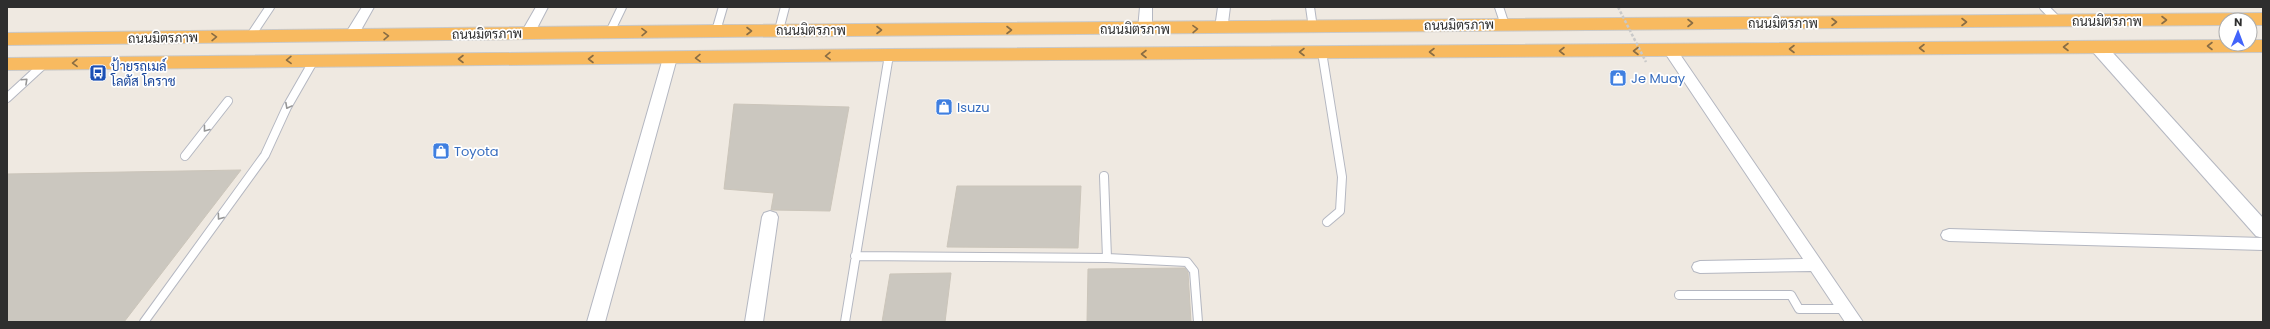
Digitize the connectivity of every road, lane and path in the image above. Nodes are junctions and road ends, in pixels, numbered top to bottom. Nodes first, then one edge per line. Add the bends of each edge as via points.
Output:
1 (270, 7) edge
2 (368, 7) edge
3 (542, 7) edge
4 (622, 7) edge
5 (723, 7) edge
6 (785, 7) edge
7 (1146, 7) edge
8 (1224, 7) edge
9 (1310, 7) edge
10 (1618, 7) edge
11 (2044, 7) edge
12 (1502, 16) edge
13 (2263, 19) edge
14 (2058, 21) junction
15 (1222, 28) junction
16 (1313, 28) junction
17 (1145, 29) junction
18 (779, 30) junction
19 (682, 31) junction
20 (716, 31) junction
21 (610, 32) junction
22 (528, 33) junction
23 (351, 36) junction
24 (250, 37) junction
25 (7, 39) edge
26 (2263, 46) edge
27 (2098, 47) junction
28 (1670, 50) junction
29 (1322, 52) junction
30 (889, 55) junction
31 (670, 58) junction
32 (314, 60) junction
33 (1646, 62) dead end
34 (7, 64) edge
35 (44, 64) junction
36 (7, 98) edge
37 (228, 101) dead end
38 (185, 156) dead end
39 (1104, 176) dead end
40 (770, 217) dead end
41 (1327, 222) dead end
42 (2263, 231) edge
43 (1950, 235) dead end
44 (2263, 244) edge
45 (855, 256) junction
46 (1107, 258) junction
47 (1814, 265) junction
48 (1700, 267) dead end
49 (1679, 295) dead end
50 (1845, 309) junction
51 (144, 322) edge
52 (596, 322) edge
53 (754, 322) edge
54 (845, 322) edge
55 (1198, 322) edge
56 (1854, 322) edge

1 - 24 lane
2 - 23 street
3 - 22 street
4 - 21 lane
5 - 20 lane
6 - 18 lane
7 - 17 street
8 - 15 street
9 - 16 lane
10 - 33 path, bridge
11 - 14 lane
12 -> 14 highway, ถนนมิตรภาพ
12 - 16 highway, ถนนมิตรภาพ
14 -> 13 highway, ถนนมิตรภาพ
15 - 16 highway, ถนนมิตรภาพ
17 -> 15 highway, ถนนมิตรภาพ
18 -> 17 highway, ถนนมิตรภาพ
20 -> 18 highway, ถนนมิตรภาพ
19 - 20 highway, ถนนมิตรภาพ
21 -> 19 highway, ถนนมิตรภาพ
19 - 31 highway
21 - 22 highway, ถนนมิตรภาพ
23 -> 22 highway, ถนนมิตรภาพ
23 - 24 highway, ถนนมิตรภาพ
25 -> 24 highway, ถนนมิตรภาพ
26 -> 27 highway, ถนนมิตรภาพ
27 -> 28 highway, ถนนมิตรภาพ
27 - 42 street
28 -> 29 highway, ถนนมิตรภาพ
28 - 47 street
29 -> 30 highway, ถนนมิตรภาพ
29 - 41 lane via 1342,176 1340,211
30 -> 31 highway, ถนนมิตรภาพ
30 - 45 lane
31 -> 32 highway, ถนนมิตรภาพ
31 - 52 street
32 -> 35 highway, ถนนมิตรภาพ
32 -> 51 lane via 287,107 265,155
34 - 35 highway, ถนนมิตรภาพ
36 -> 35 lane
37 -> 38 lane
39 - 46 lane
40 - 53 street
43 - 44 street
45 - 46 lane
45 - 54 lane
46 - 55 lane via 1187,262 1194,271
47 - 48 street
47 - 50 street
49 - 50 lane via 1791,295 1799,309
50 - 56 street

